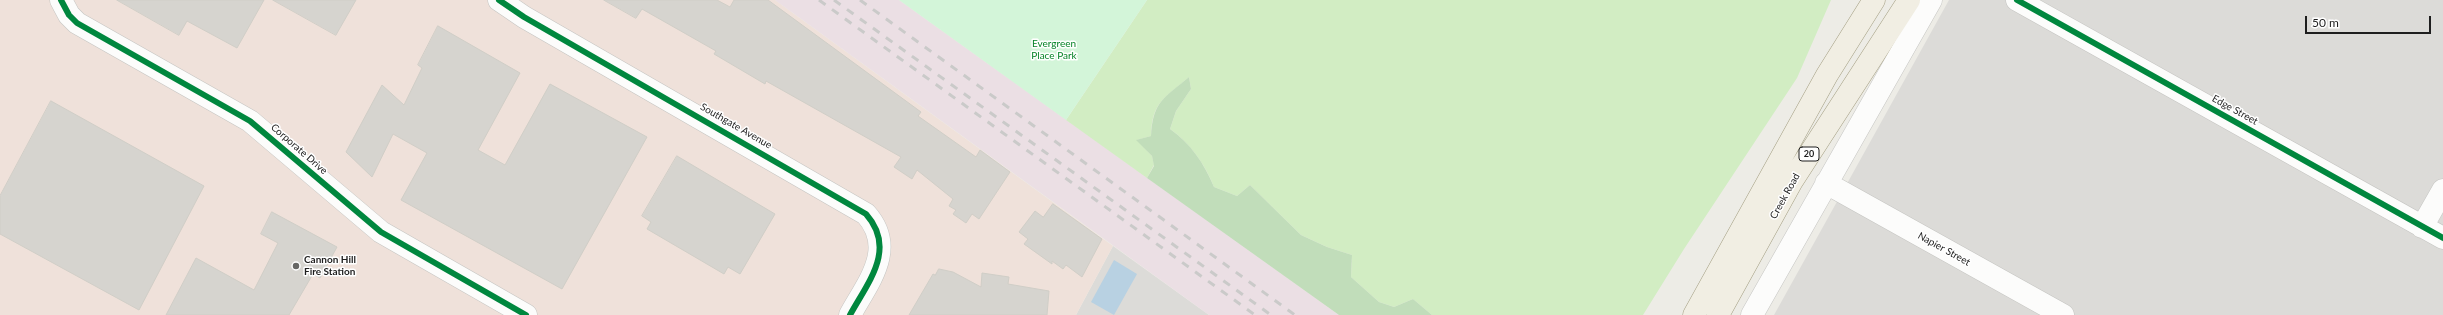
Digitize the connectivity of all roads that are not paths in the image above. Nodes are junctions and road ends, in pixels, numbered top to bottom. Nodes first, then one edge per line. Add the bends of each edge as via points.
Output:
1 (61, 0) edge
2 (499, 0) edge
3 (1909, 0) edge
4 (1931, 0) edge
5 (2017, 0) edge
6 (1869, 4) edge
7 (1826, 183) junction
8 (2443, 190) edge
9 (2422, 227) junction
10 (2443, 238) edge
11 (526, 315) edge
12 (850, 315) edge
13 (1694, 315) edge
14 (1718, 315) edge
15 (1752, 315) edge
16 (2063, 315) edge

1 - 11 street, Corporate Drive via 69,15 78,23 260,128 381,232
2 - 12 street, Southgate Avenue via 524,17 866,214 878,233 880,256
3 - 14 main road, Creek Road / 20 via 1792,181
4 - 7 street
5 - 9 street, Edge Street
6 - 13 main road, 20
7 - 15 street
7 - 16 street, Napier Street
8 - 9 street
9 - 10 street, Edge Street

